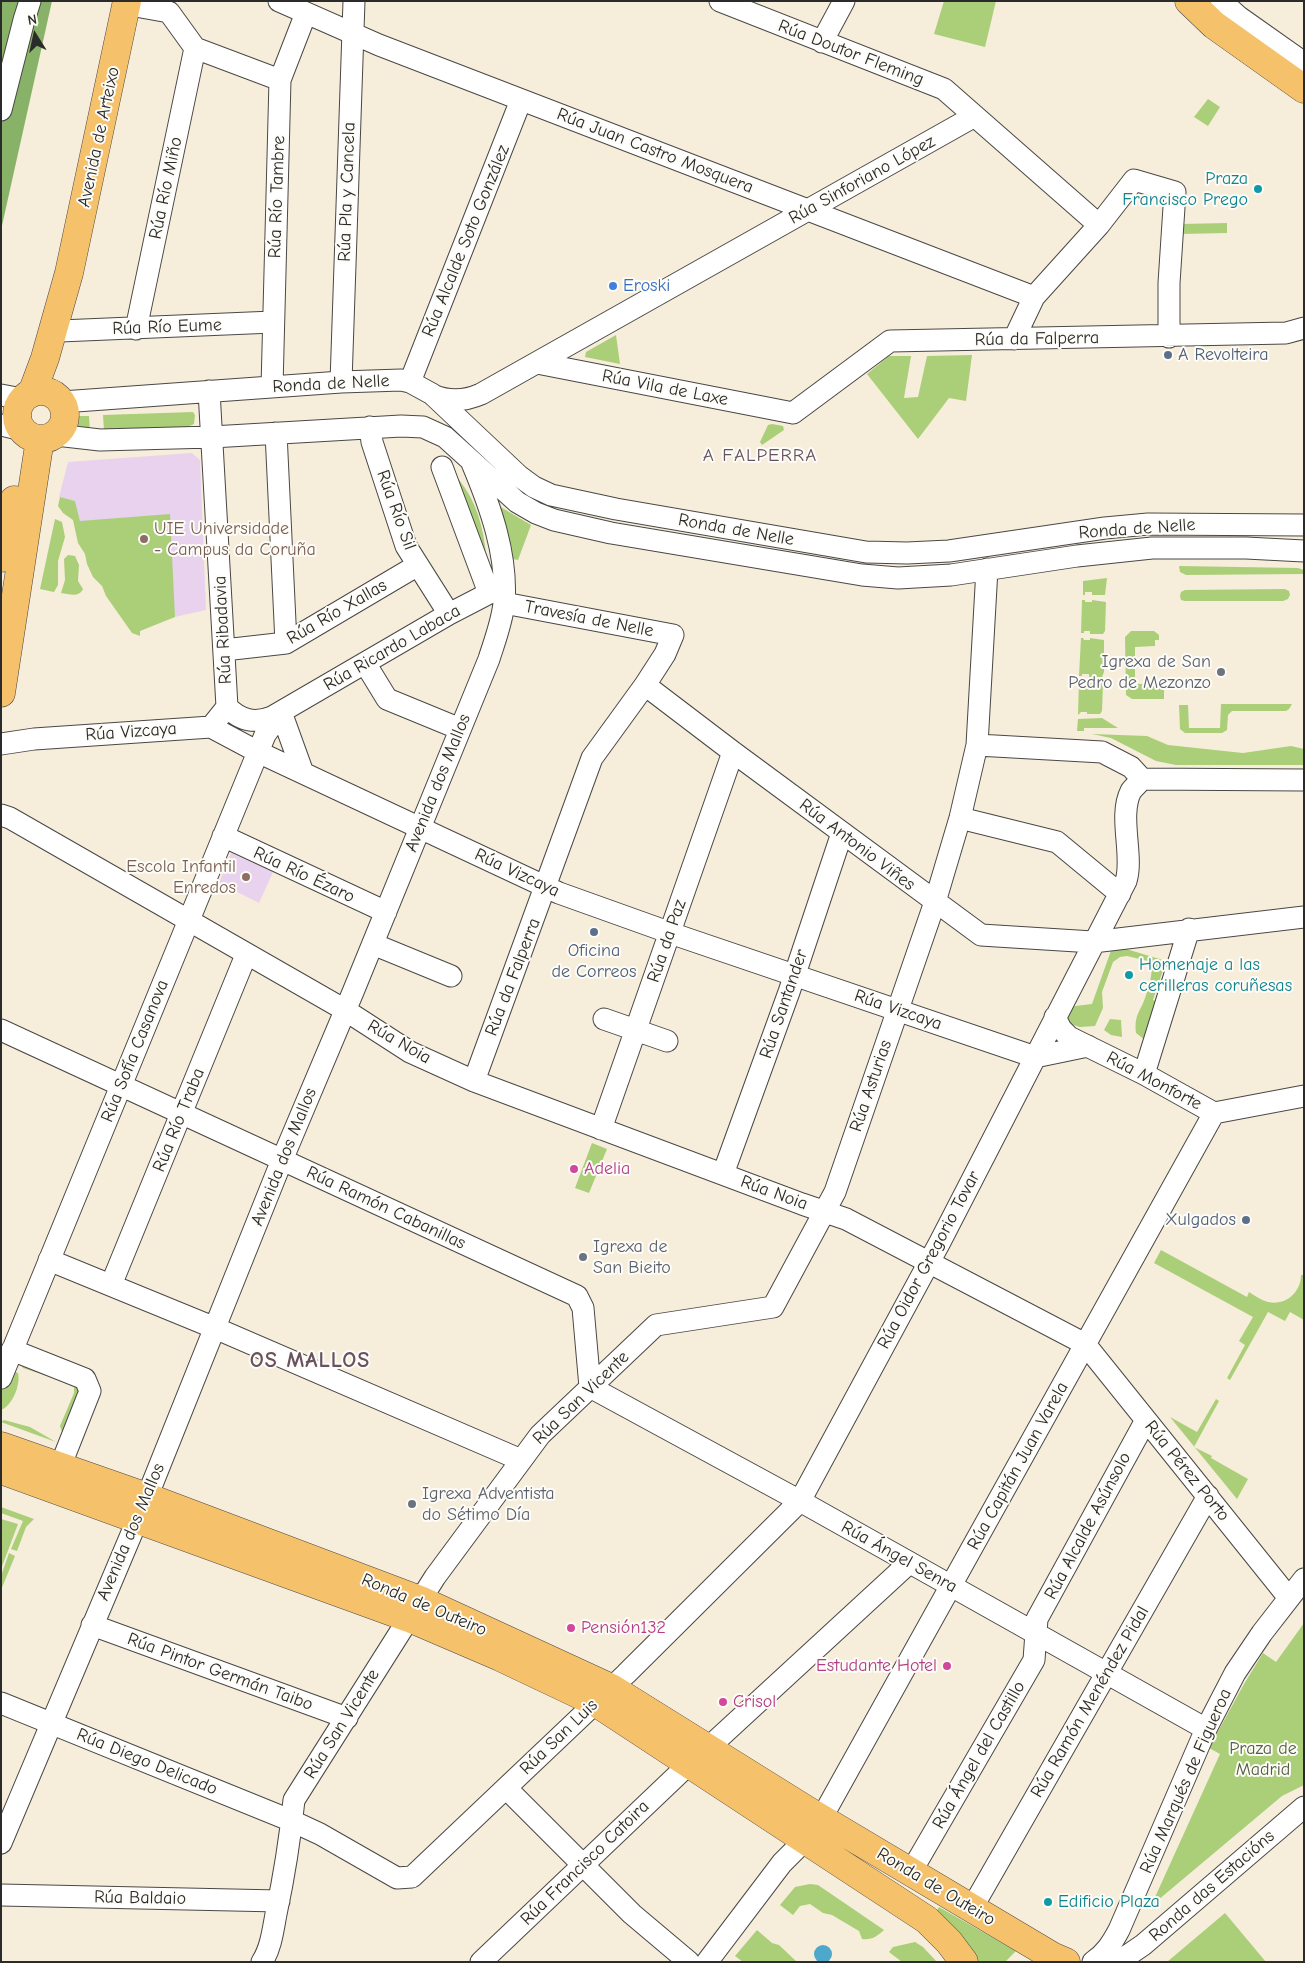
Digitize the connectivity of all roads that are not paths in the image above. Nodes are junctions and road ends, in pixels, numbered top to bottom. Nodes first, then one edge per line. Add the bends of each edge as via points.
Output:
1 (30, 1) edge
2 (279, 1) edge
3 (354, 1) edge
4 (720, 1) edge
5 (844, 1) edge
6 (1189, 1) edge
7 (1222, 1) edge
8 (134, 4) edge
9 (306, 13) junction
10 (353, 33) junction
11 (822, 42) junction
12 (194, 48) junction
13 (1304, 63) edge
14 (280, 80) junction
15 (1304, 89) edge
16 (521, 100) junction
17 (1, 110) edge
18 (974, 117) junction
19 (808, 210) junction
20 (1099, 225) junction
21 (69, 273) junction
22 (1034, 297) junction
23 (273, 322) junction
24 (1304, 328) edge
25 (136, 329) junction
26 (60, 331) junction
27 (1169, 337) junction
28 (1014, 339) junction
29 (537, 363) junction
30 (341, 382) junction
31 (272, 387) junction
32 (420, 387) junction
33 (209, 392) junction
34 (481, 394) junction
35 (34, 397) edge
36 (794, 412) joint
37 (401, 426) junction
38 (370, 428) junction
39 (30, 433) edge
40 (276, 434) junction
41 (476, 436) junction
42 (212, 437) junction
43 (472, 463) junction
44 (442, 467) dead end
45 (7, 506) edge
46 (1304, 524) edge
47 (1304, 551) edge
48 (1, 558) edge
49 (418, 565) junction
50 (987, 569) junction
51 (499, 594) junction
52 (449, 614) junction
53 (673, 635) joint
54 (286, 643) junction
55 (224, 650) junction
56 (365, 663) junction
57 (645, 685) junction
58 (1, 693) edge
59 (227, 706) junction
60 (281, 712) junction
61 (211, 727) junction
62 (460, 729) junction
63 (1, 744) edge
64 (977, 745) junction
65 (258, 752) junction
66 (733, 752) junction
67 (303, 773) junction
68 (1142, 779) junction
69 (1304, 780) edge
70 (1, 815) edge
71 (960, 818) junction
72 (420, 827) junction
73 (842, 834) junction
74 (223, 836) junction
75 (546, 888) junction
76 (1120, 894) junction
77 (935, 902) junction
78 (386, 912) junction
79 (1304, 917) edge
80 (188, 921) junction
81 (1189, 929) junction
82 (670, 933) junction
83 (1093, 942) junction
84 (373, 944) junction
85 (246, 955) junction
86 (796, 974) junction
87 (451, 976) dead end
88 (898, 1009) junction
89 (345, 1010) junction
90 (1055, 1017) junction
91 (604, 1019) dead end
92 (1, 1030) edge
93 (636, 1030) junction
94 (667, 1041) dead end
95 (1088, 1046) junction
96 (1035, 1057) junction
97 (1144, 1074) junction
98 (474, 1081) junction
99 (121, 1085) junction
100 (1304, 1096) edge
101 (1214, 1112) junction
102 (181, 1113) junction
103 (601, 1129) junction
104 (282, 1160) junction
105 (723, 1174) junction
106 (823, 1211) junction
107 (49, 1260) junction
108 (929, 1261) junction
109 (111, 1285) junction
110 (215, 1328) junction
111 (1085, 1344) junction
112 (12, 1350) junction
113 (1, 1378) edge
114 (590, 1387) junction
115 (1146, 1420) junction
116 (1, 1446) edge
117 (520, 1460) junction
118 (60, 1467) junction
119 (1, 1470) edge
120 (1208, 1496) junction
121 (800, 1501) junction
122 (142, 1509) junction
123 (909, 1563) junction
124 (1304, 1579) edge
125 (951, 1586) junction
126 (1289, 1598) junction
127 (414, 1609) junction
128 (92, 1625) junction
129 (1036, 1634) junction
130 (1106, 1673) junction
131 (603, 1695) junction
132 (1, 1703) edge
133 (347, 1718) junction
134 (51, 1723) junction
135 (1206, 1729) junction
136 (698, 1756) junction
137 (506, 1788) junction
138 (1304, 1807) edge
139 (821, 1818) junction
140 (292, 1821) junction
141 (804, 1840) junction
142 (1, 1843) edge
143 (584, 1866) junction
144 (911, 1872) junction
145 (1, 1894) edge
146 (279, 1901) junction
147 (972, 1908) junction
148 (1059, 1959) edge
149 (262, 1962) edge
150 (482, 1962) edge
151 (689, 1962) edge
152 (707, 1962) edge
153 (964, 1962) edge
154 (1021, 1962) edge
155 (1093, 1962) edge
156 (1118, 1962) edge

1 - 17 street
2 - 9 street, Rúa Juan Castro Mosquera
3 - 10 street, Rúa Pla y Cancela
4 - 11 street, Rúa Doutor Fleming
5 - 11 street
6 - 15 main road via 1214,25
7 - 13 street via 1239,17
8 - 12 street via 169,12
8 - 21 main road, Avenida de Arteixo
9 - 10 street, Rúa Juan Castro Mosquera
9 - 14 street, Rúa Río Tambre
10 - 16 street, Rúa Juan Castro Mosquera
10 - 30 street, Rúa Pla y Cancela
11 - 18 street, Rúa Doutor Fleming via 944,89
12 - 14 street
12 - 25 street, Rúa Río Miño
14 - 23 street, Rúa Río Tambre
16 - 19 street, Rúa Juan Castro Mosquera
16 - 32 street, Rúa Alcalde Soto González
18 - 19 street, Rúa Sinforiano López
18 - 20 street
19 - 22 street, Rúa Juan Castro Mosquera
19 - 29 street, Rúa Sinforiano López
20 - 22 street
20 - 27 street via 1134,180 1175,192
21 - 26 main road, Avenida de Arteixo
21 - 35 main road, Avenida de Arteixo
22 - 28 street
23 - 25 street, Rúa Río Eume
23 - 31 street, Rúa Río Tambre
24 - 27 street, Rúa da Falperra via 1286,333
25 - 26 street, Rúa Río Eume
26 - 35 main road, Avenida de Arteixo
27 - 28 street, Rúa da Falperra
28 - 36 street, Rúa da Falperra via 890,342
29 - 34 street, Rúa Sinforiano López
29 - 36 street, Rúa Vila de Laxe
30 - 31 street, Ronda de Nelle
30 - 32 street, Ronda de Nelle via 381,379
31 - 33 street, Ronda de Nelle
32 - 34 street, Rúa Sinforiano López via 439,397 459,400
32 - 37 street via 423,413 416,421
32 - 41 street, Ronda de Nelle
33 - 35 street, Ronda de Nelle
33 - 42 street
34 - 41 street via 473,402 470,414
35 - 39 main road via 18,406 17,414 18,423
35 - 39 main road via 66,416 61,430
37 - 38 street, Ronda de Nelle
37 - 43 street, Ronda de Nelle via 431,429 445,437
38 - 40 street, Ronda de Nelle
38 - 49 street, Rúa Río Sil via 406,546
39 - 42 street, Ronda de Nelle via 100,440
39 - 45 main road
39 - 58 main road
40 - 42 street, Ronda de Nelle
40 - 54 street
41 - 46 street, Ronda de Nelle via 534,487 551,494 625,511 866,552 949,551 1148,524
42 - 55 street, Rúa Ribadavia
43 - 50 street, Ronda de Nelle via 517,502 536,513 601,531 862,576 927,577
43 - 51 street, Avenida dos Mallos via 493,520 502,566
44 - 51 street
45 - 48 main road
47 - 50 street, Ronda de Nelle via 1152,548
49 - 52 street, Rúa Río Sil
49 - 54 street, Rúa Río Xallas
50 - 64 street, Rúa Asturias
51 - 52 street, Rúa Ricardo Labaca
51 - 53 street, Travesía de Nelle
51 - 62 street, Avenida dos Mallos via 500,626
52 - 56 street, Rúa Ricardo Labaca
53 - 57 street, Rúa da Falperra
54 - 55 street, Rúa Río Xallas
55 - 59 street, Rúa Ribadavia
56 - 60 street, Rúa Ricardo Labaca
56 - 62 street via 388,699
57 - 66 street, Rúa Antonio Viñes
57 - 75 street, Rúa da Falperra via 592,758
59 - 60 street, Rúa Ricardo Labaca via 247,720 263,721
59 - 61 street, Rúa Ribadavia
60 - 65 street, Rúa Ricardo Labaca
60 - 67 street
61 - 63 street, Rúa Vizcaya
61 - 65 street, Rúa Vizcaya
62 - 72 street, Avenida dos Mallos
64 - 68 street via 1102,752 1131,767
64 - 71 street, Rúa Asturias
65 - 67 street, Rúa Vizcaya
65 - 74 street, Rúa Sofía Casanova
66 - 73 street, Rúa Antonio Viñes
66 - 82 street, Rúa da Paz
67 - 72 street, Rúa Vizcaya
68 - 69 street
68 - 76 street, Rúa Oidor Gregorio Tovar via 1131,791 1126,814 1128,870
70 - 80 street, Rúa Noia
71 - 76 street via 1058,842
71 - 77 street, Rúa Asturias
72 - 75 street, Rúa Vizcaya
72 - 78 street, Avenida dos Mallos
73 - 77 street, Rúa Antonio Viñes
73 - 86 street, Rúa Santander
74 - 78 street, Rúa Río Ézaro
74 - 80 street, Rúa Sofía Casanova
75 - 82 street, Rúa Vizcaya
75 - 98 street, Rúa da Falperra
76 - 83 street, Rúa Oidor Gregorio Tovar
77 - 83 street, Rúa Antonio Viñes via 981,935
77 - 88 street, Rúa Asturias
78 - 84 street, Avenida dos Mallos
79 - 81 street, Rúa Antonio Viñes
80 - 85 street, Rúa Noia
80 - 99 street, Rúa Sofía Casanova
81 - 83 street, Rúa Antonio Viñes
81 - 97 street
82 - 86 street, Rúa Vizcaya
82 - 93 street, Rúa da Paz
83 - 90 street, Rúa Oidor Gregorio Tovar
84 - 87 street
84 - 89 street, Avenida dos Mallos
85 - 89 street, Rúa Noia
85 - 102 street, Rúa Río Traba
86 - 88 street, Rúa Vizcaya
86 - 105 street, Rúa Santander
88 - 96 street, Rúa Vizcaya
88 - 106 street, Rúa Asturias via 835,1192
89 - 98 street, Rúa Noia via 410,1052
89 - 104 street, Avenida dos Mallos
90 - 95 street via 1069,1037
90 - 96 street, Rúa Oidor Gregorio Tovar
91 - 93 street
92 - 99 street, Rúa Ramón Cabanillas
93 - 94 street
93 - 103 street, Rúa da Paz
95 - 96 street, Rúa Monforte
95 - 97 street, Rúa Monforte
96 - 108 street, Rúa Oidor Gregorio Tovar
97 - 101 street, Rúa Monforte
98 - 103 street, Rúa Noia
99 - 102 street, Rúa Ramón Cabanillas
99 - 107 street, Rúa Sofía Casanova
100 - 101 street, Rúa Monforte
101 - 111 street, Rúa Capitán Juan Varela
102 - 104 street, Rúa Ramón Cabanillas
102 - 109 street, Rúa Río Traba
103 - 105 street, Rúa Noia
104 - 110 street, Avenida dos Mallos
104 - 114 street, Rúa Ramón Cabanillas via 577,1296 583,1308
105 - 106 street, Rúa Noia
106 - 108 street, Rúa Noia via 846,1219
106 - 114 street, Rúa San Vicente via 773,1307 656,1325
107 - 109 street
107 - 112 street, Rúa Sofía Casanova
108 - 111 street, Rúa Noia
108 - 121 street, Rúa Oidor Gregorio Tovar
109 - 110 street
110 - 117 street
110 - 122 street, Avenida dos Mallos
111 - 115 street, Rúa Pérez Porto
111 - 125 street, Rúa Capitán Juan Varela
112 - 113 street, Rúa Sofía Casanova
112 - 118 street via 85,1379 88,1385 90,1391
114 - 117 street, Rúa San Vicente via 540,1434
114 - 121 street, Rúa Ángel Senra
115 - 120 street, Rúa Pérez Porto
115 - 129 street, Rúa Alcalde Asúnsolo via 1037,1619
116 - 118 main road, Ronda de Outeiro
117 - 127 street, Rúa San Vicente
118 - 122 main road, Ronda de Outeiro
119 - 122 main road, Ronda de Outeiro
120 - 126 street, Rúa Pérez Porto
120 - 130 street, Rúa Ramón Menéndez Pidal
121 - 123 street, Rúa Ángel Senra
121 - 131 street, Rúa San Luis
122 - 127 main road, Ronda de Outeiro
122 - 128 street, Avenida dos Mallos
123 - 125 street, Rúa Ángel Senra
123 - 136 street, Rúa Francisco Catoira
124 - 126 street, Rúa Marqués de Figueroa
125 - 129 street, Rúa Ángel Senra
125 - 139 street, Rúa Capitán Juan Varela
126 - 135 street, Rúa Marqués de Figueroa via 1235,1673
127 - 131 main road, Ronda de Outeiro
127 - 133 street, Rúa San Vicente
128 - 133 street, Rúa Pintor Germán Taibo
128 - 134 street, Avenida dos Mallos
129 - 130 street, Rúa Ángel Senra
129 - 144 street, Rúa Ángel del Castillo via 1034,1660
130 - 135 street, Rúa Ángel Senra
130 - 147 street, Rúa Ramón Menéndez Pidal
131 - 136 main road, Ronda de Outeiro
131 - 137 street, Rúa San Luis
132 - 134 street, Rúa Diego Delicado
133 - 140 street, Rúa San Vicente via 294,1800
134 - 140 street, Rúa Diego Delicado
134 - 142 street, Avenida dos Mallos
135 - 155 street, Rúa Marqués de Figueroa via 1119,1930 1110,1946
136 - 139 main road, Ronda de Outeiro
136 - 141 main road, Ronda de Outeiro
136 - 143 street, Rúa Francisco Catoira
137 - 140 street, Rúa San Luis via 412,1877 397,1878
137 - 143 street
138 - 156 street, Ronda das Estacións via 1143,1945
139 - 141 street
139 - 144 main road, Ronda de Outeiro
140 - 146 street, Rúa San Vicente
141 - 152 street via 782,1863
141 - 153 main road, Ronda de Outeiro via 938,1929
143 - 150 street, Rúa Francisco Catoira
143 - 151 street via 632,1914
144 - 147 main road, Ronda de Outeiro
145 - 146 street, Rúa Baldaio
146 - 149 street, Rúa San Vicente via 270,1946
147 - 148 main road, Ronda de Outeiro
148 - 154 main road, Ronda de Outeiro via 1038,1956

